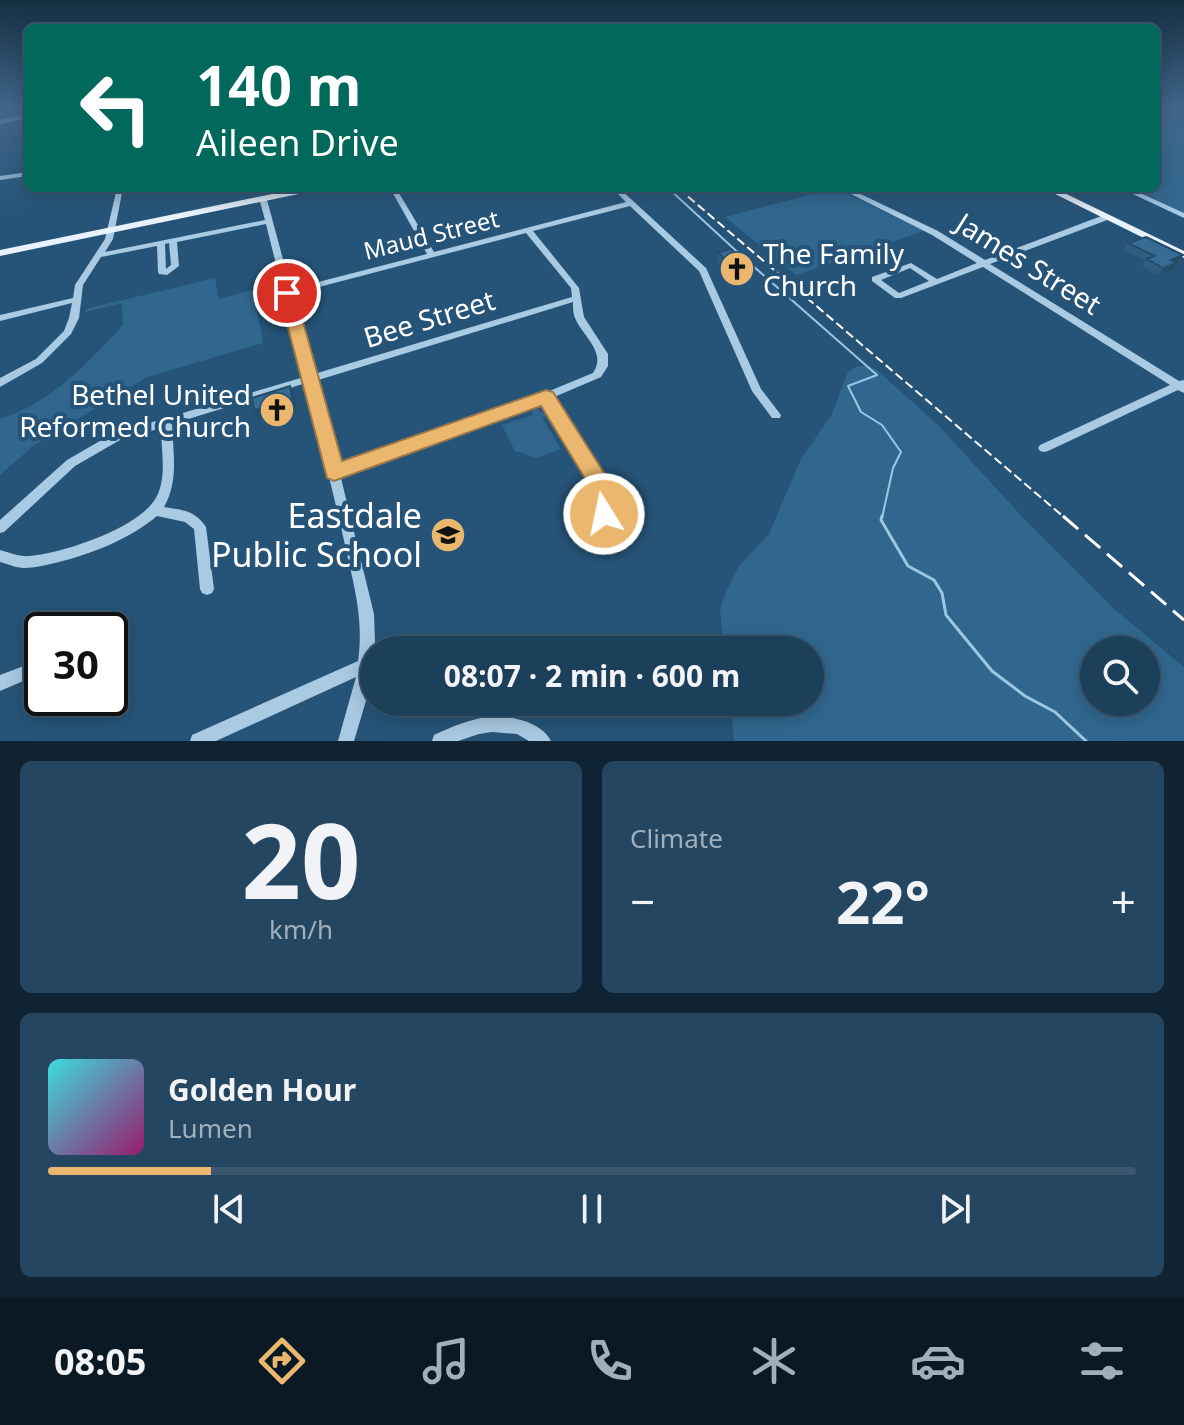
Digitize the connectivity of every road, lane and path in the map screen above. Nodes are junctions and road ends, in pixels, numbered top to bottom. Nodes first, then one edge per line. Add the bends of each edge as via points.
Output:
1 (24, 175) edge
2 (0, 178) edge
3 (119, 192) edge
4 (293, 192) edge
5 (395, 192) edge
6 (620, 192) edge
7 (850, 192) edge
8 (1055, 192) edge
9 (1132, 192) edge
10 (263, 198) junction
11 (632, 203) junction
12 (1184, 216) edge
13 (1107, 217) junction
14 (269, 221) junction
15 (112, 230) junction
16 (528, 230) junction
17 (173, 242) junction
18 (161, 245) junction
19 (0, 253) edge
20 (431, 254) junction
21 (1184, 255) edge
22 (99, 258) junction
23 (80, 261) dead end
24 (984, 263) junction
25 (936, 282) junction
26 (287, 293) junction
27 (577, 298) junction
28 (75, 300) junction
29 (0, 318) edge
30 (309, 379) junction
31 (0, 383) edge
32 (1182, 386) edge
33 (546, 397) junction
34 (776, 415) dead end
35 (166, 422) junction
36 (1044, 448) dead end
37 (334, 472) junction
38 (607, 496) dead end
39 (155, 510) junction
40 (0, 528) edge
41 (0, 556) edge
42 (207, 589) dead end
43 (367, 636) edge
44 (360, 668) edge
45 (24, 673) edge
46 (0, 683) edge
47 (360, 694) edge
48 (198, 741) edge
49 (346, 741) edge
50 (440, 741) edge
51 (543, 741) edge

1 - 2 street
3 - 15 street
4 - 10 main road
5 - 20 street
6 - 11 street
7 - 24 street, James Street via 929,229
8 - 13 main road
9 - 12 street
10 - 14 street
10 - 15 main road
11 - 16 street, Maud Street
11 - 34 street via 703,270 757,391
13 - 21 main road
13 - 24 street
14 - 17 street
14 - 26 street
15 - 19 main road
15 - 22 street
16 - 20 street, Maud Street
16 - 27 street
17 - 18 street
17 - 18 street via 175,266 167,272 162,272
18 - 22 street
20 - 26 street, Maud Street
22 - 23 street
22 - 28 street
24 - 25 street
24 - 32 street, James Street
25 - 25 street via 911,265 875,279 898,296
26 - 30 street
27 - 30 street, Bee Street
27 - 33 street via 579,317 602,349 603,366 590,379
28 - 29 street
28 - 31 street via 72,324 59,344
30 - 35 street, Bee Street
30 - 37 street
32 - 36 street
33 - 37 street
33 - 38 street
35 - 39 street via 167,482
35 - 40 street, Bee Street via 87,452
37 - 43 street via 367,614
39 - 41 street via 102,542 30,562
39 - 42 street via 189,517 203,531
44 - 48 street
45 - 46 street
47 - 49 street
50 - 51 street via 474,726 500,722 524,728

